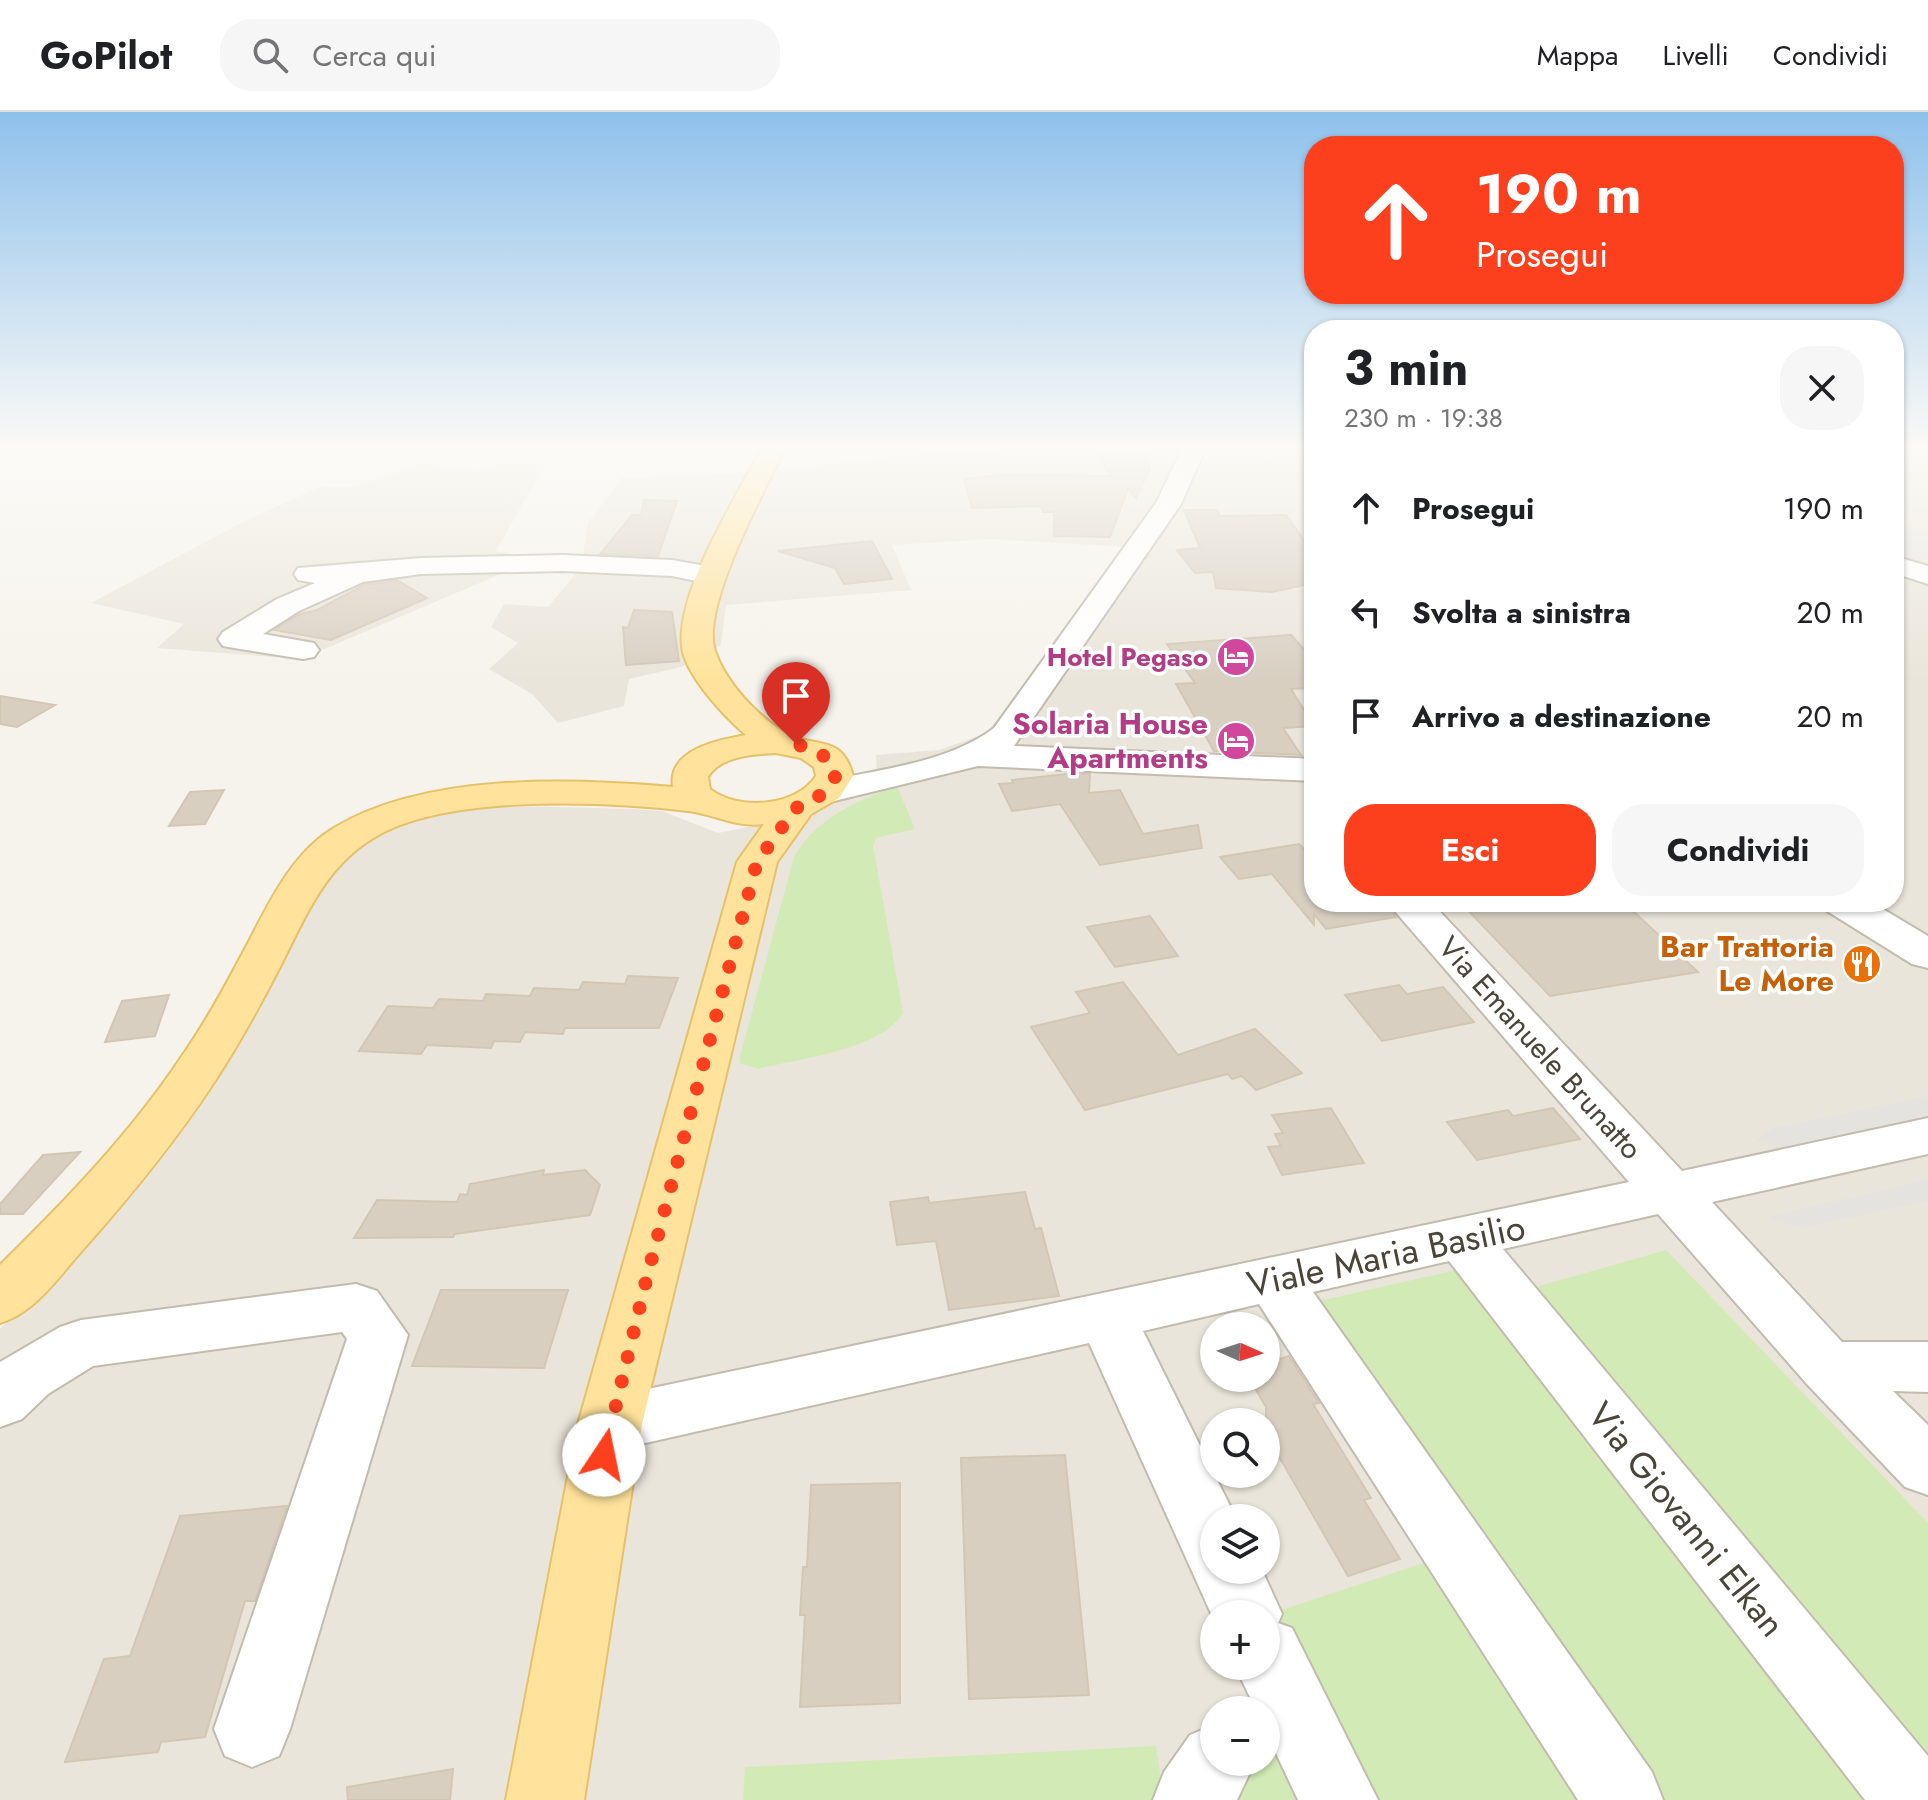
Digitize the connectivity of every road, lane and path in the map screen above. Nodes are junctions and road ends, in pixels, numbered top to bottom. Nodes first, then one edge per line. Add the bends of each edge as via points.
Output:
1 (737, 524) edge
2 (1154, 524) edge
3 (1904, 567) edge
4 (308, 574) dead end
5 (358, 574) junction
6 (712, 575) junction
7 (1928, 575) edge
8 (303, 650) dead end
9 (728, 702) junction
10 (776, 742) junction
11 (976, 755) junction
12 (1304, 779) edge
13 (709, 785) junction
14 (816, 786) junction
15 (757, 862) junction
16 (1417, 912) edge
17 (1858, 912) edge
18 (1928, 955) edge
19 (1928, 1136) edge
20 (1672, 1195) junction
21 (1461, 1237) junction
22 (1274, 1281) junction
23 (0, 1301) edge
24 (1106, 1316) junction
25 (1827, 1366) junction
26 (1928, 1367) edge
27 (0, 1401) edge
28 (610, 1424) junction
29 (1928, 1467) edge
30 (1200, 1514) edge
31 (1270, 1680) edge
32 (252, 1729) dead end
33 (1208, 1776) edge
34 (545, 1800) edge
35 (1192, 1800) edge
36 (1339, 1800) edge
37 (1624, 1800) edge
38 (1914, 1800) edge

1 - 6 main road
2 - 11 street via 1006,735
3 - 7 street
4 - 5 street
5 - 6 street via 421,566 606,563
5 - 8 street via 288,605 234,639
6 - 9 main road via 704,590 698,649
9 - 10 main road
9 - 13 main road via 725,741
10 - 13 main road via 754,743
10 - 14 main road via 796,744
11 - 12 street
11 - 14 street
13 - 14 main road via 750,814
13 - 15 main road
13 - 23 main road via 439,803 387,816 345,837 305,877 234,1012 158,1127
14 - 15 main road
15 - 28 main road
16 - 20 street, Via Emanuele Brunatto
17 - 18 street
19 - 20 street, Viale Maria Basilio
20 - 21 street, Viale Maria Basilio
20 - 25 street, Via Emanuele Brunatto
21 - 22 street, Viale Maria Basilio
21 - 38 street, Via Giovanni Elkan
22 - 24 street, Viale Maria Basilio
22 - 37 street
24 - 28 street, Viale Maria Basilio
24 - 30 street
25 - 26 street
25 - 29 street, Via Emanuele Brunatto
27 - 32 street via 26,1376 81,1344 356,1307 378,1335
28 - 34 main road
31 - 36 street
33 - 35 street

